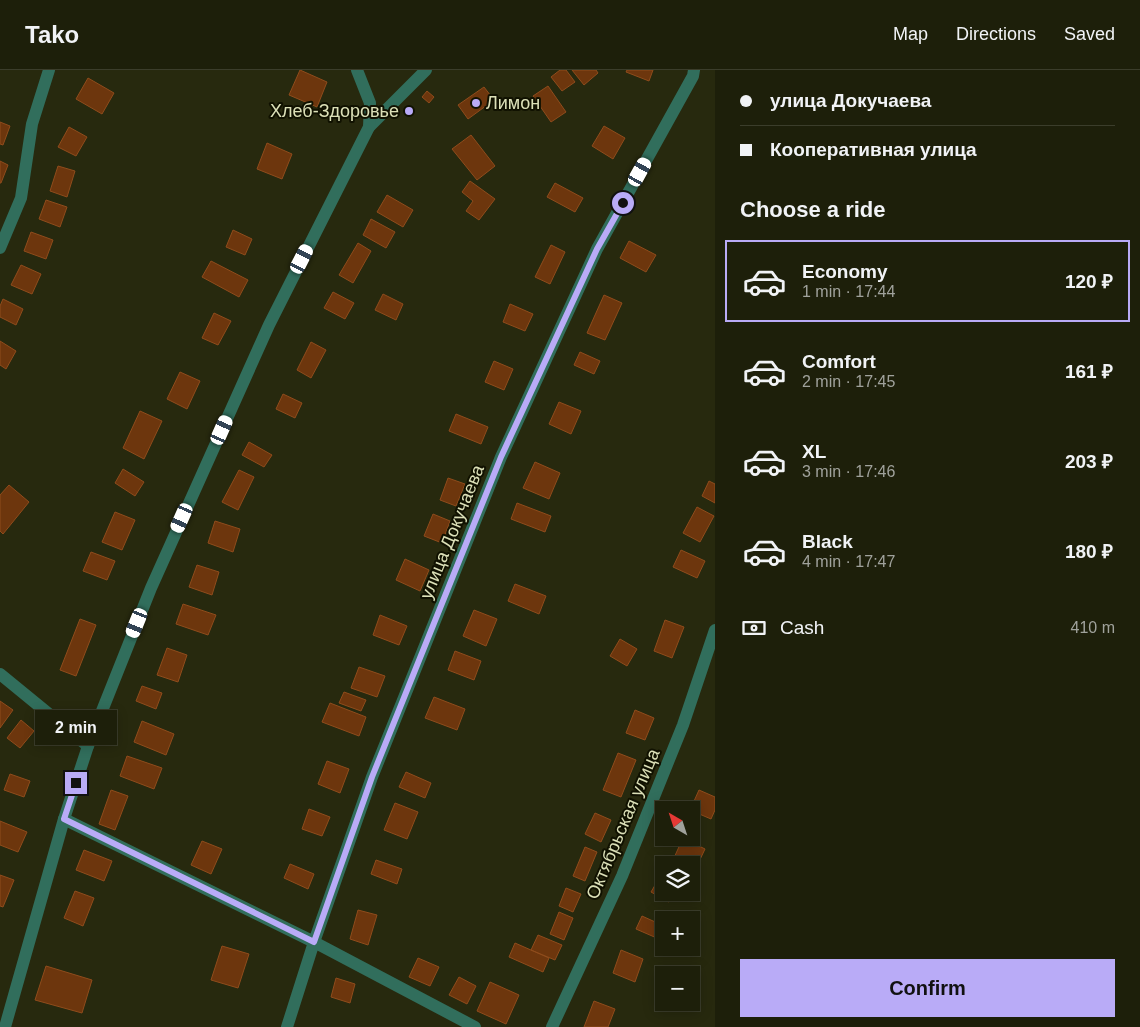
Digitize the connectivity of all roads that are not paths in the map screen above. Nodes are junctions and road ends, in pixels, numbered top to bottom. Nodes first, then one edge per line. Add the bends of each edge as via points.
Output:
1 (49, 70) edge
2 (357, 70) edge
3 (426, 70) edge
4 (694, 70) edge
5 (369, 127) junction
6 (0, 248) edge
7 (715, 630) edge
8 (0, 674) edge
9 (88, 746) junction
10 (64, 819) junction
11 (314, 942) junction
12 (5, 1027) edge
13 (287, 1027) edge
14 (475, 1027) edge
15 (552, 1027) edge

1 - 6 street via 32,124 21,198
2 - 5 street via 370,103
3 - 5 street
4 - 11 street, улица Докучаева via 597,249 501,457 372,777
5 - 9 street via 269,325 151,588
7 - 15 street, Октябрьская улица via 683,725 622,876
8 - 9 street
9 - 10 street
10 - 11 street
10 - 12 street
11 - 13 street, улица Докучаева
11 - 14 street

